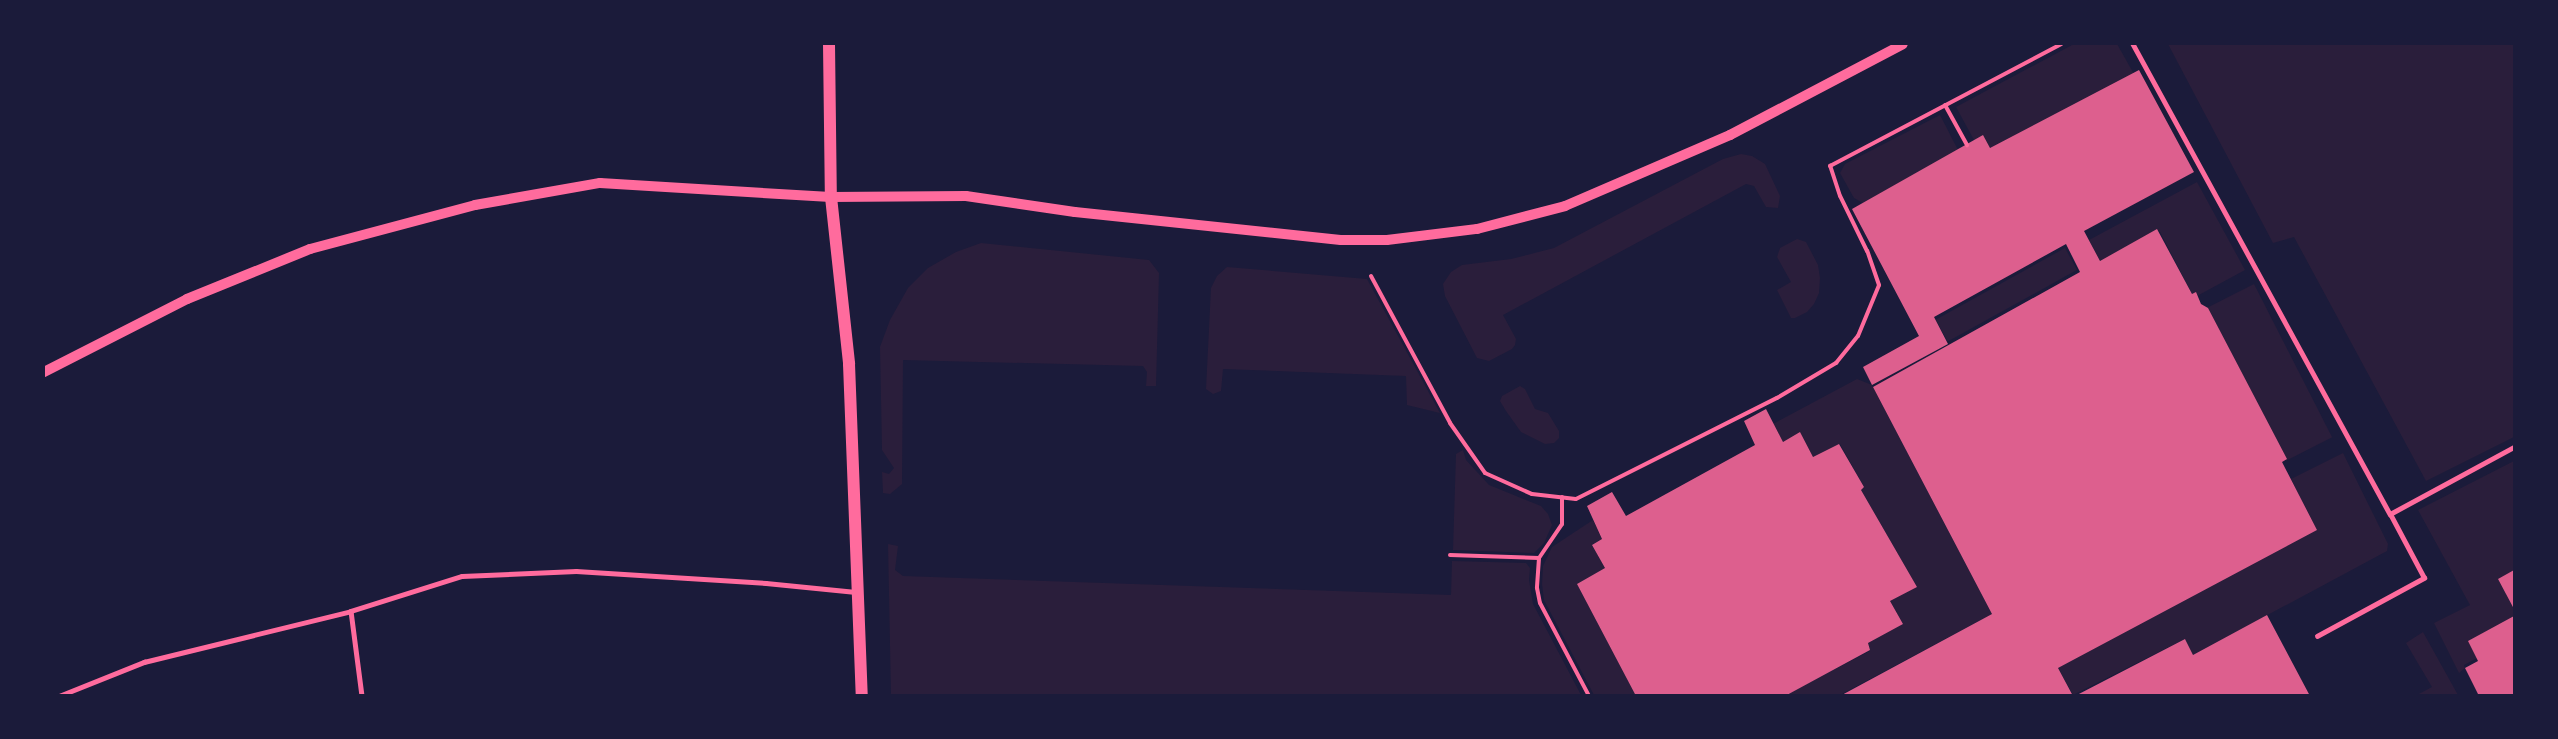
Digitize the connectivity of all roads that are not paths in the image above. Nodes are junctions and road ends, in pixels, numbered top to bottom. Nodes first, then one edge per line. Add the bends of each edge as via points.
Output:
1 (829, 44) edge
2 (1903, 44) edge
3 (2133, 44) edge
4 (831, 197) junction
5 (44, 372) edge
6 (2514, 447) edge
7 (2390, 514) junction
8 (859, 593) junction
9 (351, 611) junction
10 (2317, 636) dead end
11 (59, 696) edge
12 (362, 696) edge
13 (862, 696) edge

1 - 4 main road
2 - 4 street via 1719,140 1565,206 1477,229 1387,240 1341,240 1075,212 966,196
3 - 7 lane
4 - 5 street via 600,183 475,205 310,249 187,299
4 - 8 main road via 849,364
6 - 7 lane
7 - 10 lane via 2424,578
8 - 9 lane via 576,571 462,576
8 - 13 main road
9 - 11 lane via 144,662
9 - 12 lane

